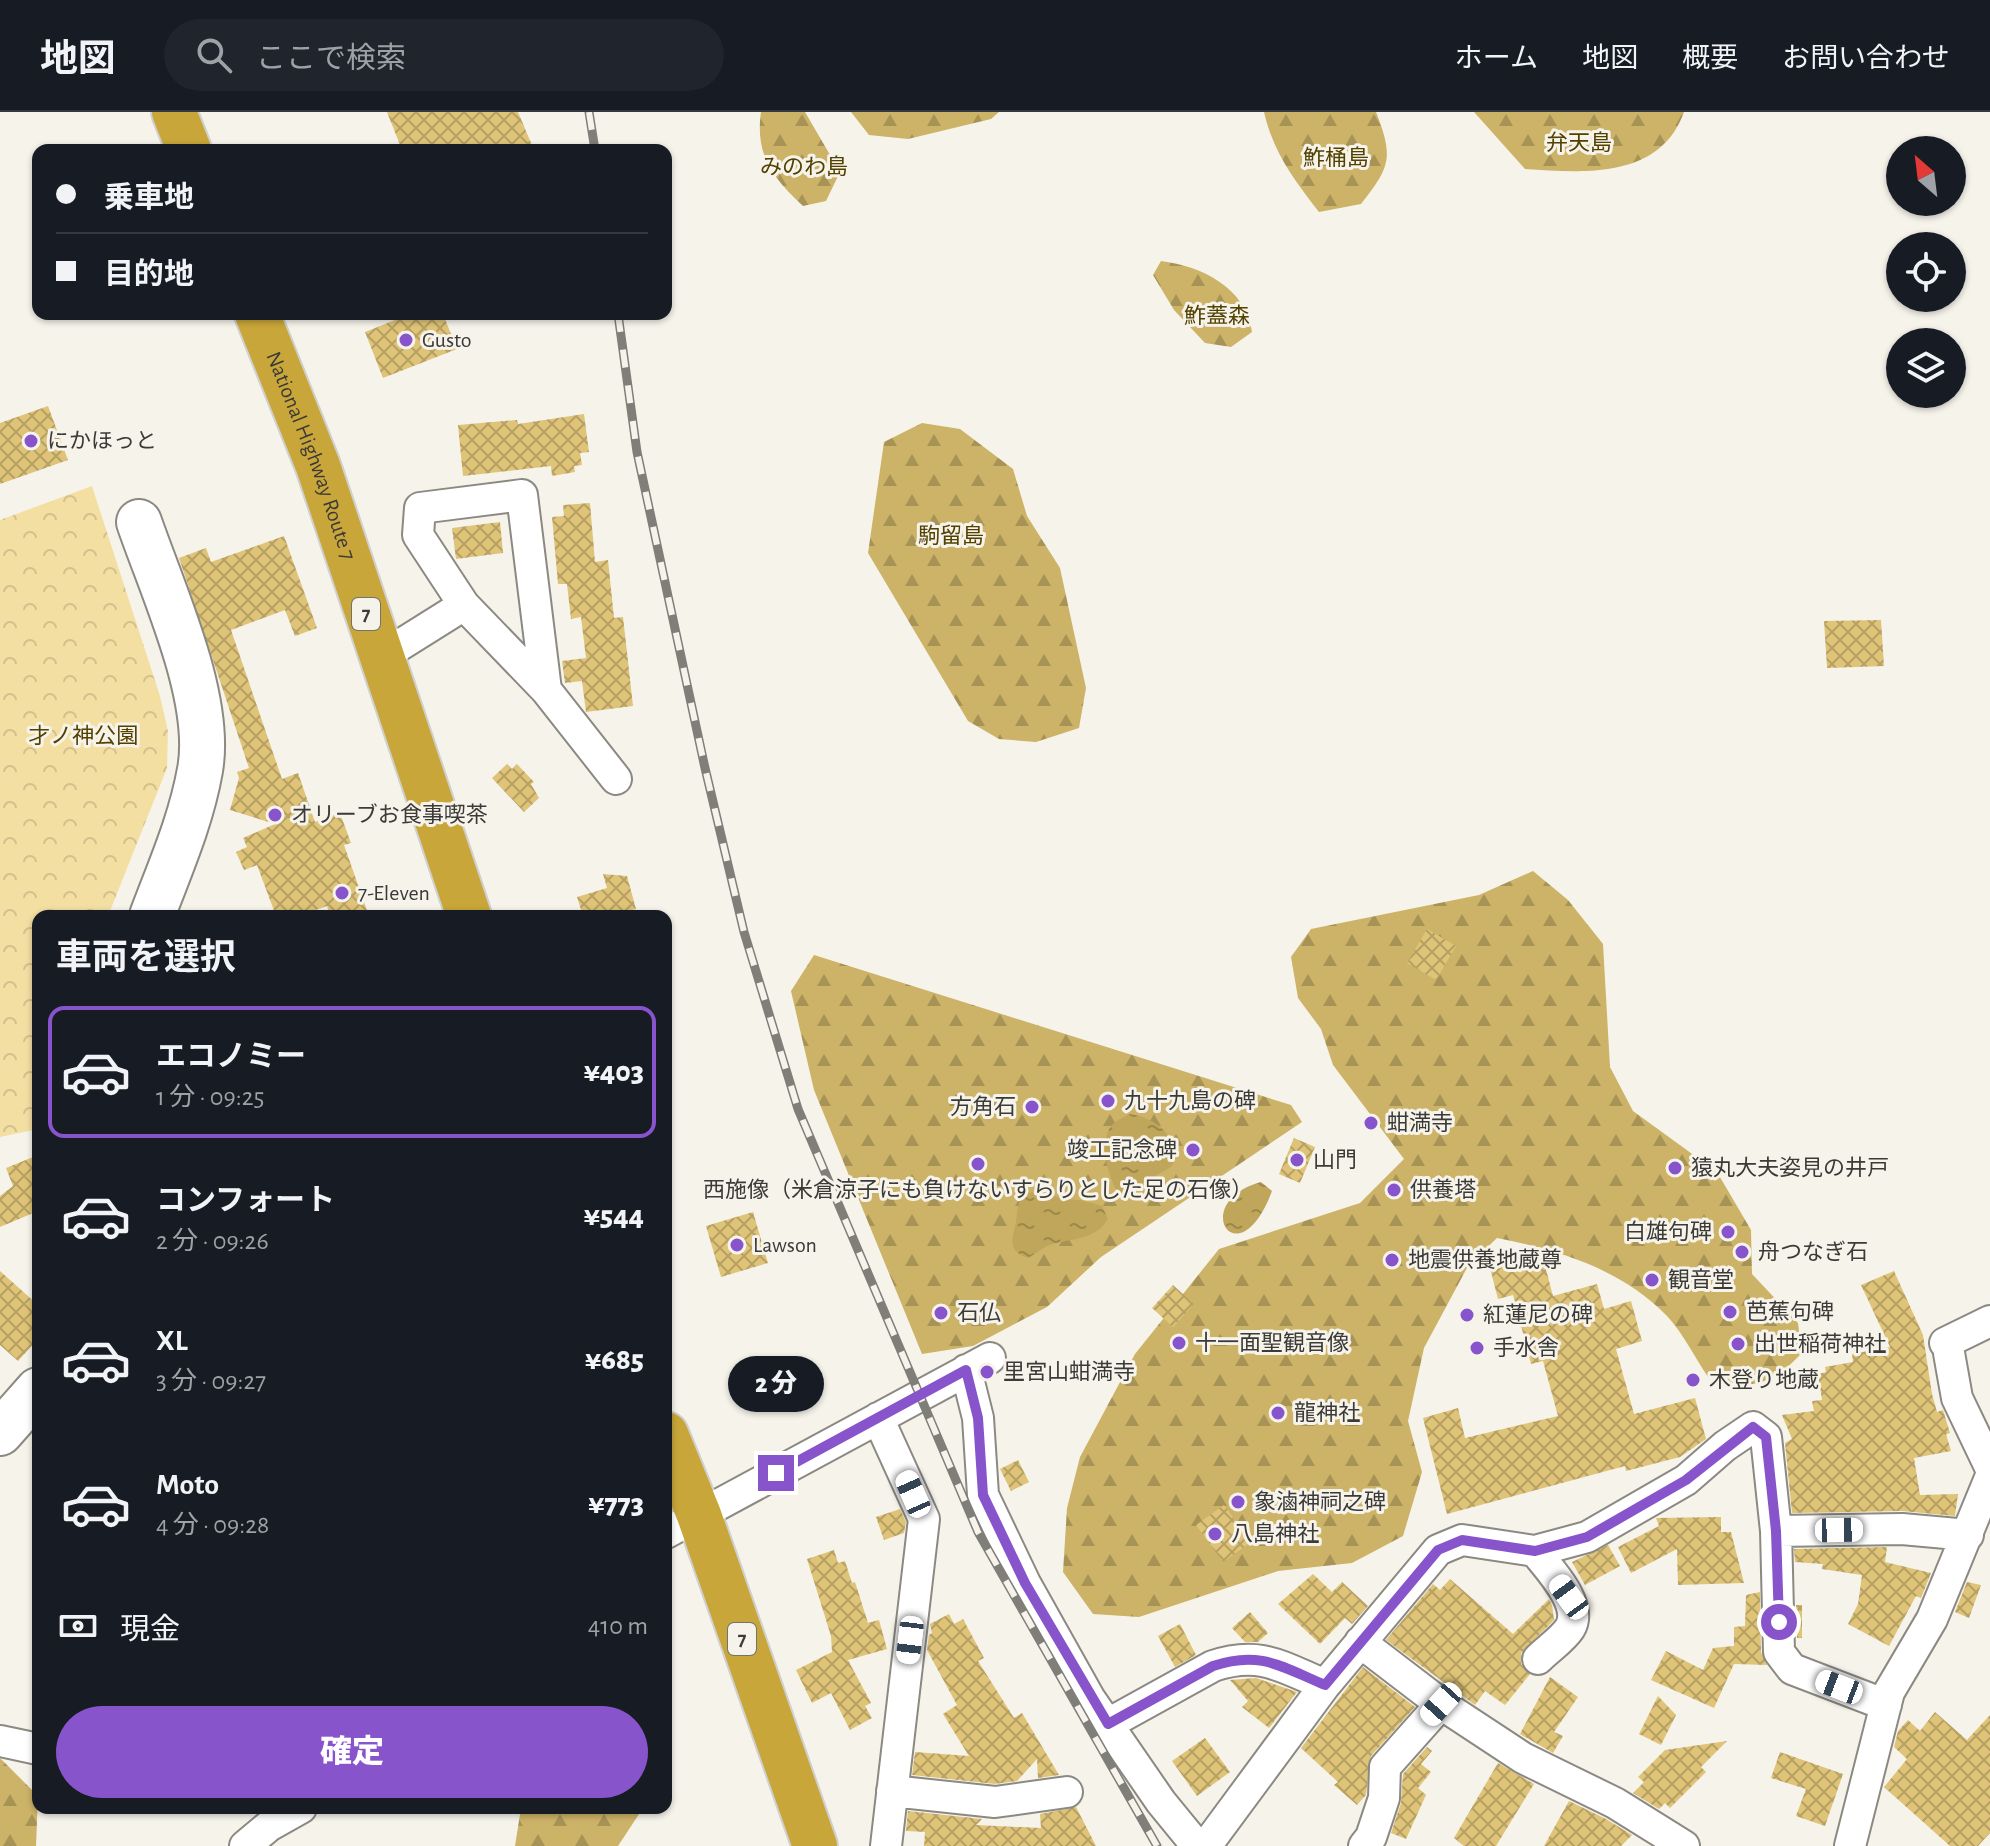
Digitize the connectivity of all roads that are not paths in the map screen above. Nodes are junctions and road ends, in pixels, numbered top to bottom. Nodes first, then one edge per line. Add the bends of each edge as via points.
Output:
1 (174, 112) edge
2 (187, 144) edge
3 (259, 320) edge
4 (139, 522) dead end
5 (464, 605) junction
6 (381, 657) junction
7 (546, 690) junction
8 (616, 779) dead end
9 (154, 910) edge
10 (467, 910) edge
11 (1990, 1321) edge
12 (32, 1397) edge
13 (878, 1418) junction
14 (0, 1433) edge
15 (1990, 1467) edge
16 (672, 1468) edge
17 (1990, 1478) edge
18 (682, 1524) edge
19 (1776, 1531) junction
20 (1968, 1535) junction
21 (1535, 1551) junction
22 (1360, 1642) junction
23 (1538, 1659) dead end
24 (1325, 1685) junction
25 (1441, 1704) junction
26 (1886, 1705) junction
27 (1108, 1724) junction
28 (0, 1741) edge
29 (32, 1748) edge
30 (892, 1791) junction
31 (1067, 1792) dead end
32 (290, 1814) edge
33 (245, 1846) edge
34 (815, 1846) edge
35 (886, 1846) edge
36 (1197, 1846) edge
37 (1206, 1846) edge
38 (1364, 1846) edge
39 (1684, 1846) edge
40 (1850, 1846) edge

1 - 2 highway
3 - 6 highway, National Highway Route 7 / 7 via 318,466
4 - 9 street via 200,705 200,768 184,831
5 - 6 street
5 - 7 street
5 - 7 street via 418,535 420,508 522,495
6 - 10 highway, National Highway Route 7 / 7
7 - 8 street
11 - 15 street via 1947,1348 1957,1398
12 - 14 street
13 - 18 street
13 - 27 street via 978,1364 983,1495 1025,1583
13 - 30 street via 924,1519
16 - 18 highway, 7
17 - 20 street
18 - 34 highway, 7
19 - 20 street via 1902,1529
19 - 21 street via 1766,1437 1753,1427 1686,1480 1599,1530
19 - 26 street via 1779,1652 1792,1669
20 - 26 street via 1932,1619
21 - 22 street via 1462,1540 1438,1550
21 - 23 street via 1569,1597 1572,1616 1571,1626
22 - 24 street
22 - 25 street
24 - 27 street via 1251,1657 1232,1659
24 - 37 street
25 - 38 street via 1385,1767 1384,1798
25 - 39 street via 1523,1758 1615,1803
26 - 40 street
27 - 36 street
28 - 29 street
30 - 31 street via 995,1802
30 - 35 street
32 - 33 street

